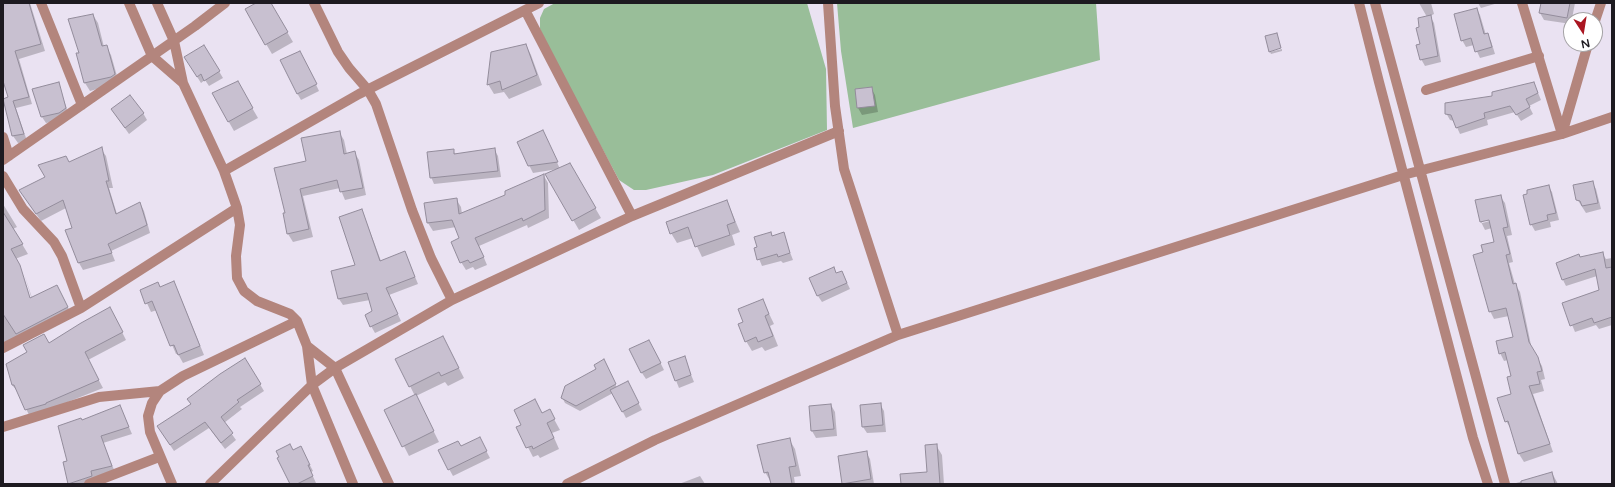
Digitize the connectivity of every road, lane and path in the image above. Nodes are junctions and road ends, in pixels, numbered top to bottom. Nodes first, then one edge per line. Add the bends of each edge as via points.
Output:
1 (41, 3) edge
2 (129, 3) edge
3 (157, 3) edge
4 (225, 3) edge
5 (314, 3) edge
6 (539, 3) edge
7 (828, 3) edge
8 (1360, 3) edge
9 (1375, 3) edge
10 (1522, 3) edge
11 (525, 10) junction
12 (174, 41) junction
13 (1586, 52) edge
14 (152, 56) junction
15 (1538, 56) junction
16 (183, 83) junction
17 (368, 90) junction
18 (1426, 90) dead end
19 (82, 105) junction
20 (1612, 117) edge
21 (838, 131) junction
22 (1562, 134) junction
23 (3, 137) edge
24 (6, 158) edge
25 (224, 171) junction
26 (1420, 171) junction
27 (1403, 175) junction
28 (3, 176) edge
29 (237, 208) junction
30 (632, 216) junction
31 (452, 300) junction
32 (81, 308) junction
33 (297, 321) junction
34 (898, 335) junction
35 (307, 346) junction
36 (3, 348) edge
37 (335, 368) junction
38 (312, 385) junction
39 (160, 391) junction
40 (3, 427) edge
41 (159, 457) junction
42 (89, 484) edge
43 (172, 484) edge
44 (210, 484) edge
45 (353, 484) edge
46 (389, 484) edge
47 (567, 484) edge
48 (1488, 484) edge
49 (1505, 484) edge

1 - 19 street
2 - 14 street
3 - 12 street
4 - 12 street
5 - 17 street via 338,52
6 - 11 street
7 - 21 street
8 - 27 street
9 - 26 street
10 - 15 street
11 - 17 street
11 - 30 street
12 - 14 street
12 - 16 street
13 - 22 street
14 - 16 street
14 - 19 street
15 - 18 street
15 - 22 street
16 - 25 street
17 - 25 street
17 - 31 street via 376,104 431,258
19 - 24 street
20 - 22 street
21 - 30 street
21 - 34 street via 844,169
22 - 26 street
23 - 24 street
25 - 29 street
26 - 27 street
26 - 49 street
27 - 34 street
27 - 48 street via 1473,438
28 - 32 street via 23,209 58,249
29 - 32 street
29 - 33 street via 240,225 236,256 238,278 244,291 258,301 290,314
30 - 31 street
31 - 37 street
32 - 36 street
33 - 35 street
33 - 39 street via 183,376
34 - 47 street via 655,440
35 - 37 street
35 - 38 street
37 - 38 street
37 - 46 street
38 - 44 street
38 - 45 street
39 - 40 street via 99,397
39 - 41 street via 152,403 148,416 150,432
41 - 42 street
41 - 43 street

